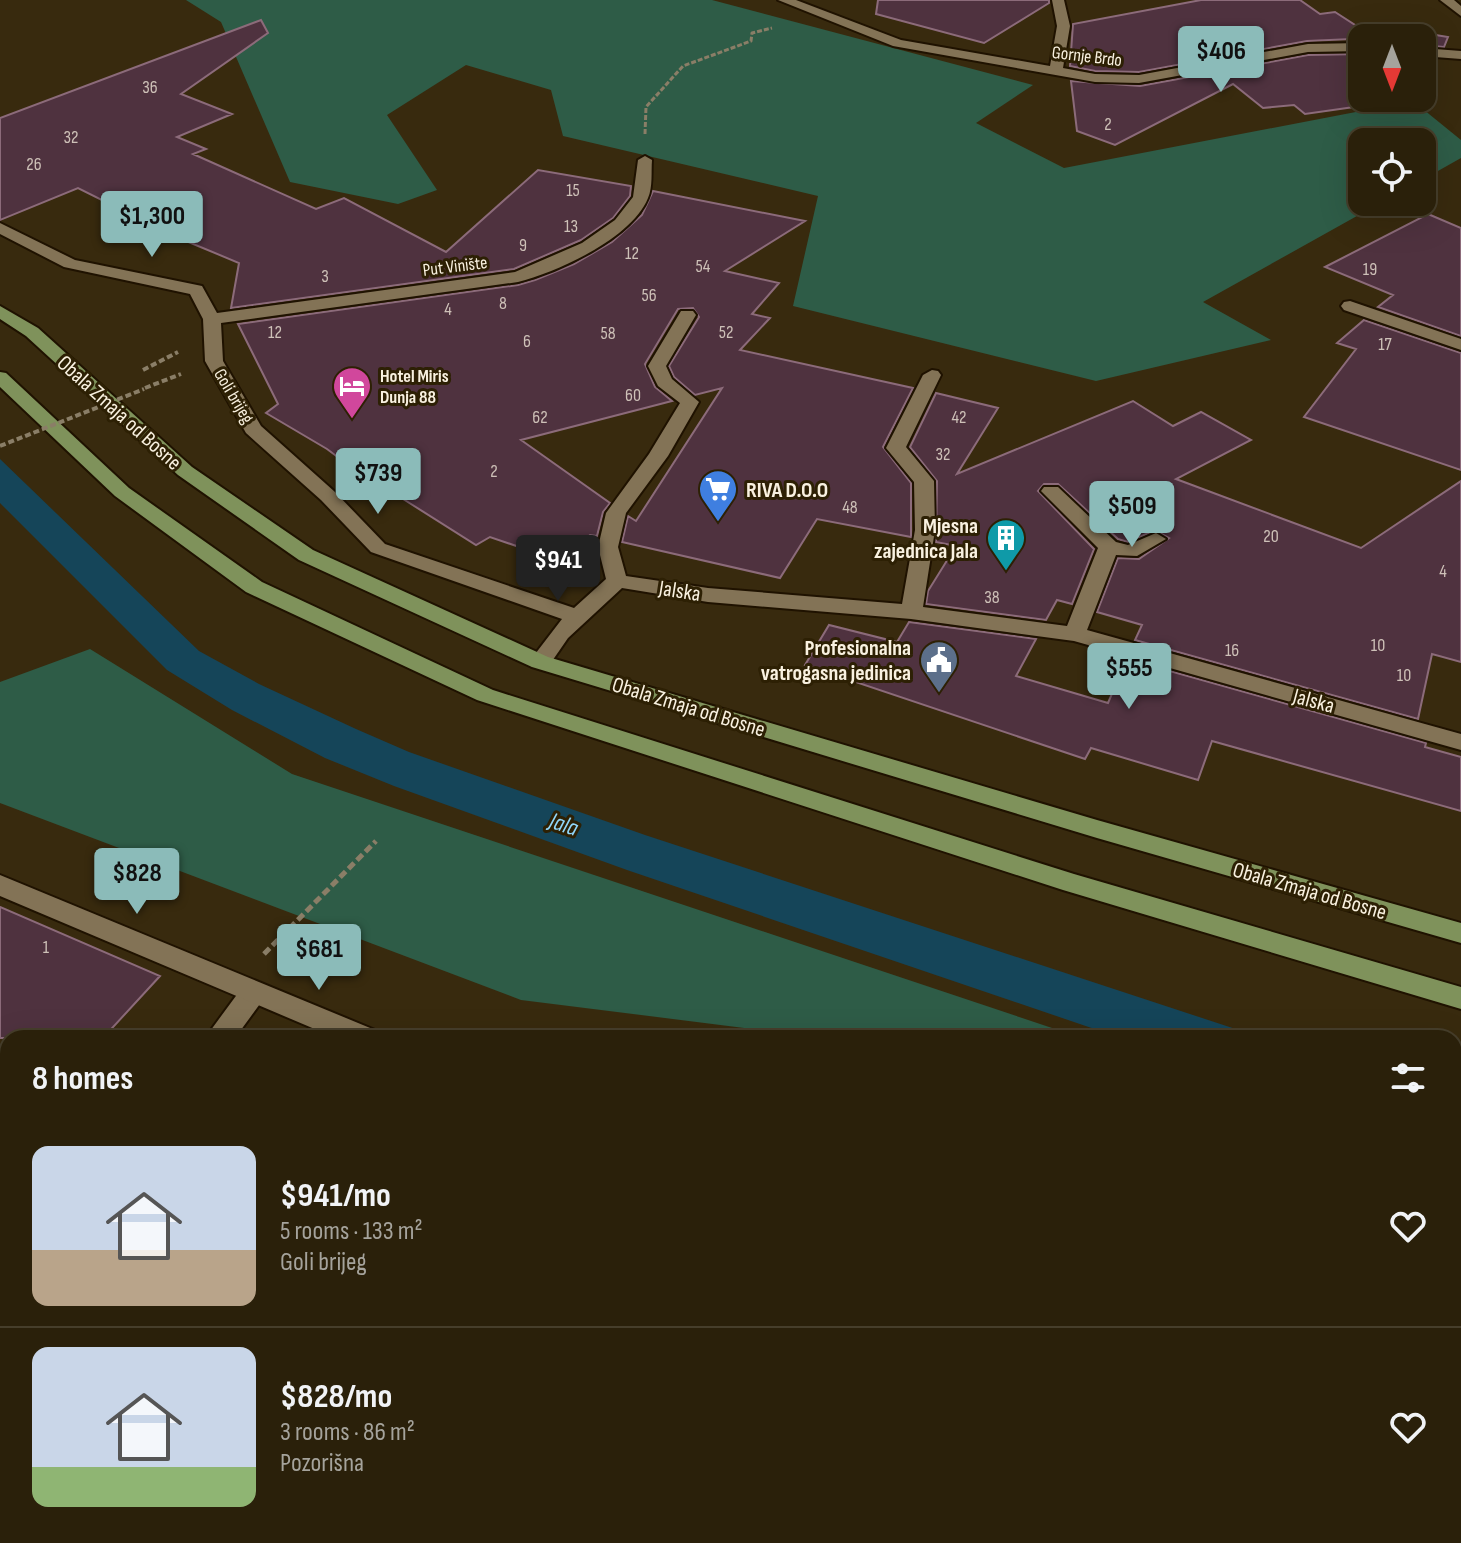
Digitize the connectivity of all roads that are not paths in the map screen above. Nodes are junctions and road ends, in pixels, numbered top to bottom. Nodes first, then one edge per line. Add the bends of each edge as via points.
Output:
1 (784, 0) edge
2 (1058, 0) edge
3 (1446, 0) edge
4 (1461, 12) edge
5 (1348, 47) edge
6 (1436, 53) edge
7 (1461, 55) edge
8 (1055, 71) junction
9 (645, 160) road end
10 (0, 228) edge
11 (1350, 306) dead end
12 (0, 311) edge
13 (687, 315) dead end
14 (212, 319) junction
15 (1461, 345) edge
16 (932, 375) dead end
17 (0, 377) edge
18 (1051, 491) dead end
19 (1156, 539) dead end
20 (1109, 547) junction
21 (617, 581) junction
22 (911, 612) junction
23 (577, 617) junction
24 (1075, 634) junction
25 (540, 662) junction
26 (1461, 742) edge
27 (0, 885) edge
28 (1461, 933) edge
29 (254, 993) junction
30 (1461, 998) edge
31 (225, 1030) edge
32 (345, 1030) edge

1 - 8 street, Gornje Brdo via 898,43
2 - 8 street via 1063,39
3 - 4 street
5 - 8 street, Gornje Brdo via 1308,48 1139,79
6 - 7 street
9 - 14 street, Put Vinište via 640,198 611,232 531,272 470,286
10 - 14 street via 70,264 196,290
11 - 15 street
12 - 25 main road, Obala Zmaja od Bosne via 32,332 185,471 306,555
13 - 21 street via 657,366 664,382 690,402 616,513 608,547
14 - 23 street, Goli brijeg via 214,361 253,429 378,548
16 - 22 street via 896,448 924,481 925,530
17 - 30 main road via 122,492 254,587 485,695 1072,883
18 - 20 street
19 - 20 street via 1130,552
20 - 24 street
21 - 22 street, Jalska via 708,595
21 - 23 street
22 - 24 street, Jalska
23 - 25 street
24 - 26 street, Jalska
25 - 28 main road, Obala Zmaja od Bosne
27 - 29 street
29 - 31 street
29 - 32 street

